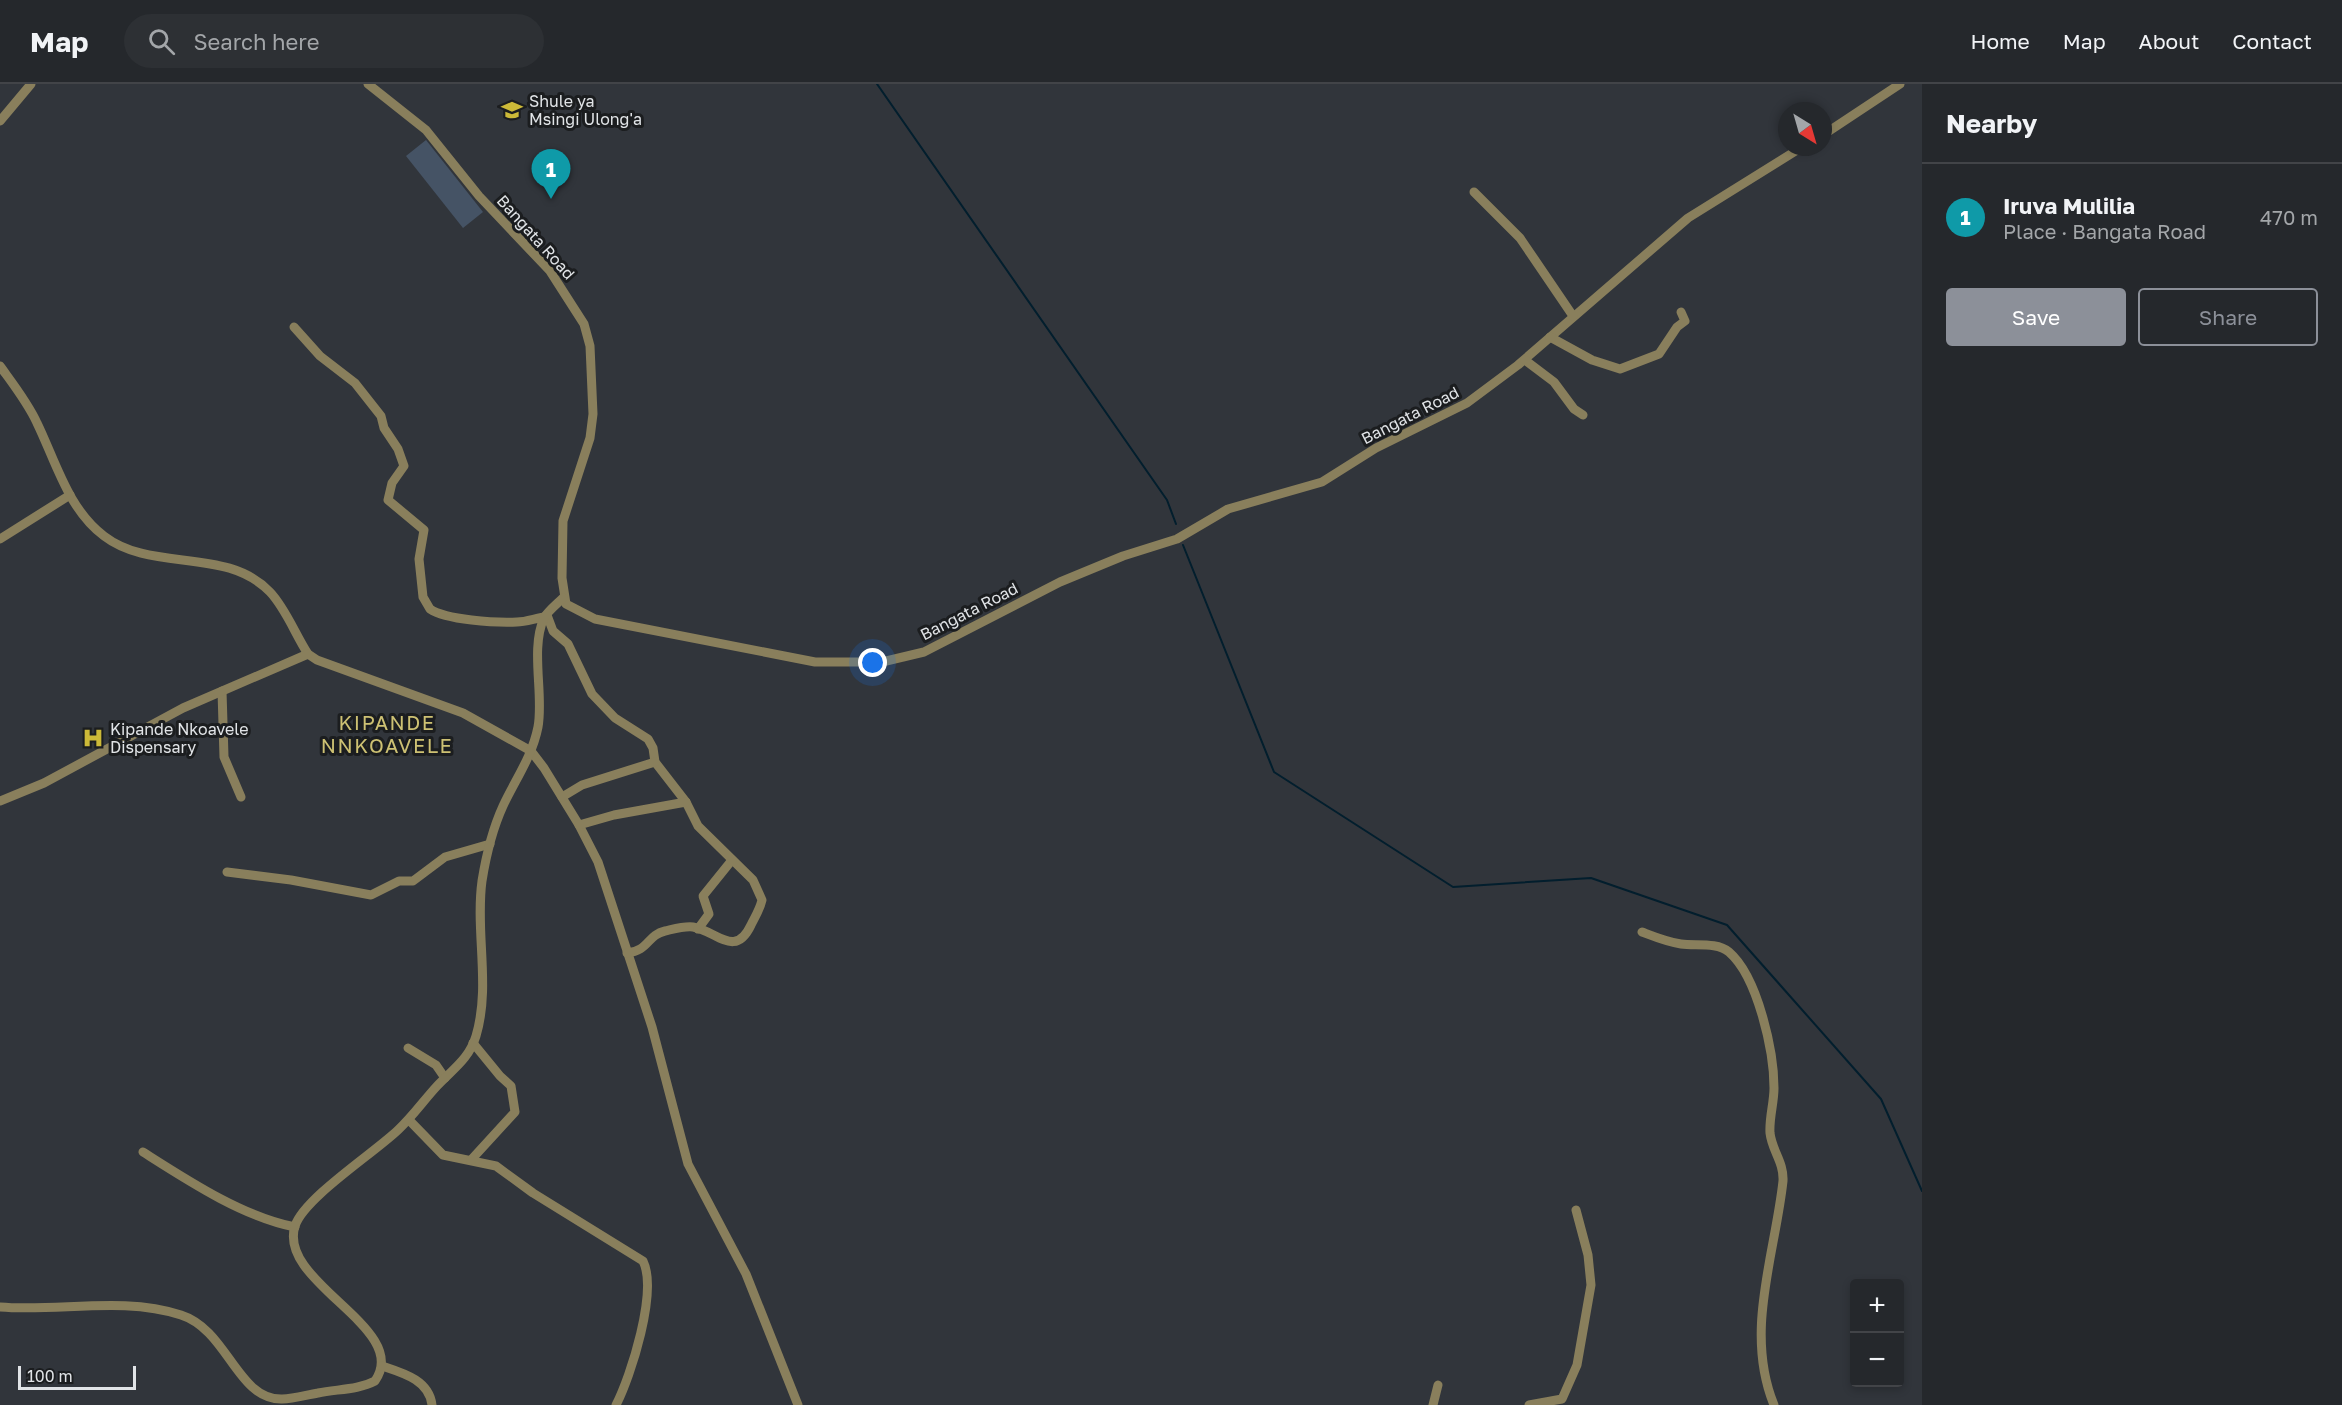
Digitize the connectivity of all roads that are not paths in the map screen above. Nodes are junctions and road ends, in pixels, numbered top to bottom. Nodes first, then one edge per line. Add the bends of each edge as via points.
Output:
1 (31, 84) edge
2 (368, 84) edge
3 (1900, 84) edge
4 (0, 121) edge
5 (1832, 129) edge
6 (1788, 156) edge
7 (1474, 192) dead end
8 (1681, 312) dead end
9 (1573, 316) junction
10 (294, 327) dead end
11 (1550, 337) junction
12 (1525, 360) junction
13 (0, 366) edge
14 (1583, 415) dead end
15 (70, 495) junction
16 (0, 539) edge
17 (563, 598) junction
18 (546, 616) junction
19 (308, 654) junction
20 (222, 691) junction
21 (531, 751) junction
22 (655, 762) junction
23 (241, 797) dead end
24 (562, 797) junction
25 (0, 801) edge
26 (686, 802) junction
27 (579, 825) junction
28 (490, 844) junction
29 (732, 860) junction
30 (227, 872) dead end
31 (698, 928) junction
32 (1642, 932) dead end
33 (627, 953) junction
34 (473, 1044) junction
35 (408, 1048) dead end
36 (446, 1078) junction
37 (409, 1120) junction
38 (143, 1152) dead end
39 (471, 1160) junction
40 (1576, 1210) dead end
41 (295, 1227) junction
42 (0, 1308) edge
43 (382, 1366) junction
44 (1438, 1385) dead end
45 (432, 1405) edge
46 (616, 1405) edge
47 (798, 1405) edge
48 (1433, 1405) edge
49 (1529, 1405) edge
50 (1773, 1405) edge

1 - 4 street
2 - 17 street, Bangata Road via 426,130 479,196 550,271 584,324 590,346 593,414 590,438 564,521
3 - 5 street
6 - 9 street, Bangata Road via 1688,218
7 - 9 street via 1520,238
8 - 11 street via 1686,321 1677,327 1660,352 1623,368 1602,364
9 - 11 street, Bangata Road
10 - 18 street via 320,356 355,383 398,448 404,466 392,483 388,500 424,530 419,559 423,597 430,609 446,615 517,622
11 - 12 street, Bangata Road
12 - 14 street via 1554,382
12 - 17 street, Bangata Road via 1467,403 1376,448 1334,476 1228,509 1184,536 1060,582 939,645 907,657 860,663 793,659 596,619 570,608
13 - 15 street via 36,420
15 - 16 street
15 - 19 street via 93,527 123,547 140,554 218,565 259,583 278,603
17 - 18 street
18 - 21 street via 538,659 539,721
18 - 22 street via 553,631 568,644 592,694 615,718 648,739
19 - 20 street
19 - 21 street via 463,713
20 - 23 street via 224,757
20 - 25 street via 44,783
21 - 24 street
21 - 28 street via 502,809
22 - 24 street via 582,785
22 - 26 street
24 - 27 street
26 - 27 street
26 - 29 street via 706,837
27 - 33 street via 602,873
28 - 30 street via 445,857 413,881 399,881 372,895
28 - 34 street via 482,882 481,996
29 - 31 street via 703,898 709,914
29 - 31 street via 753,880 762,900 747,935 726,942
31 - 33 street via 663,931 642,950
32 - 50 street via 1668,942 1724,948 1742,968 1762,1016 1774,1068 1770,1132 1783,1172 1761,1331 1763,1371
33 - 47 street via 659,1050 688,1164 746,1274
34 - 36 street via 463,1062
34 - 39 street via 511,1086 515,1112
35 - 36 street via 436,1065
36 - 37 street
37 - 39 street via 443,1155
37 - 41 street via 319,1196
38 - 41 street via 221,1197
39 - 46 street via 496,1166 643,1261 648,1285 646,1308
40 - 49 street via 1591,1275 1580,1356 1562,1399
41 - 43 street via 302,1263 367,1332 381,1354
42 - 43 street via 104,1306 182,1315 215,1337 254,1390 281,1400 366,1385 375,1381
43 - 45 street via 423,1384
44 - 48 street

